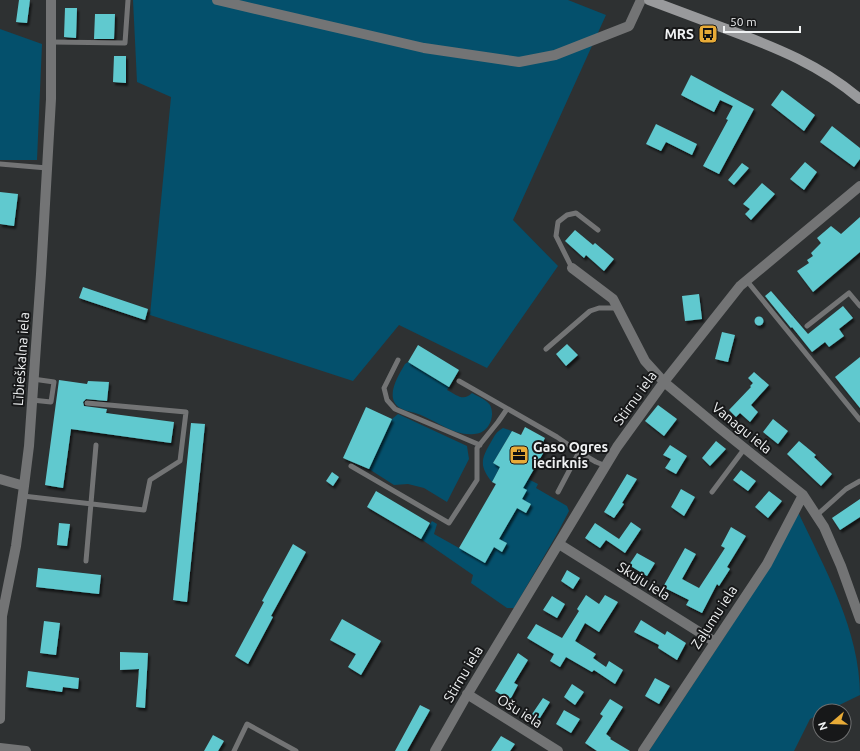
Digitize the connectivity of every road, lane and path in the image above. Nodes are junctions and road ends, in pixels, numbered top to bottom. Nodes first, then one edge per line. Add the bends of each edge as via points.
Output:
1 (51, 0) edge
2 (128, 0) edge
3 (217, 0) edge
4 (641, 0) edge
5 (649, 0) edge
6 (52, 42) junction
7 (860, 99) edge
8 (0, 164) edge
9 (47, 168) junction
10 (860, 186) edge
11 (598, 230) dead end
12 (572, 268) joint
13 (747, 281) junction
14 (860, 306) edge
15 (618, 308) junction
16 (807, 326) dead end
17 (546, 349) dead end
18 (398, 360) dead end
19 (33, 379) junction
20 (459, 382) dead end
21 (664, 382) junction
22 (32, 400) junction
23 (87, 403) dead end
24 (507, 409) junction
25 (860, 420) edge
26 (96, 445) dead end
27 (480, 445) junction
28 (745, 448) junction
29 (579, 452) junction
30 (350, 466) dead end
31 (606, 466) junction
32 (0, 479) edge
33 (860, 481) edge
34 (24, 491) junction
35 (558, 492) dead end
36 (712, 492) dead end
37 (803, 495) junction
38 (90, 504) junction
39 (817, 515) junction
40 (559, 544) junction
41 (86, 561) dead end
42 (860, 619) edge
43 (715, 642) junction
44 (467, 694) junction
45 (0, 719) edge
46 (0, 748) edge
47 (26, 751) edge
48 (234, 751) edge
49 (296, 751) edge
50 (435, 751) edge
51 (558, 751) edge
52 (643, 751) edge

1 - 6 street, Lībieškalna iela
2 - 6 lane via 125,43
3 - 4 street via 424,48 519,62 555,55 629,26
5 - 7 main road via 805,61 834,78
6 - 9 street, Lībieškalna iela
8 - 9 lane
9 - 19 street, Lībieškalna iela
10 - 13 street, Stirnu iela
11 - 12 lane via 576,213 567,215 558,222 556,236
12 - 15 street, Vanagu iela via 613,299
13 - 21 street, Stirnu iela via 740,286
13 - 25 lane
14 - 16 lane via 849,293
15 - 17 lane via 599,308 590,311
15 - 21 street, Vanagu iela via 645,361
18 - 27 lane via 384,388 387,400 395,409
19 - 22 street, Lībieškalna iela
19 - 22 lane via 54,382 51,402
20 - 24 lane
21 - 28 street, Vanagu iela
21 - 31 street, Stirnu iela
22 - 34 street, Lībieškalna iela
23 - 38 lane via 186,412 180,461 150,480 144,510
24 - 27 lane
24 - 29 lane
26 - 38 lane
27 - 30 lane via 477,448 477,480 449,523
28 - 36 lane
28 - 37 street, Vanagu iela
29 - 31 lane
29 - 35 lane
31 - 40 street, Stirnu iela
32 - 34 street
33 - 39 lane via 846,488
34 - 38 lane
34 - 45 street, Lībieškalna iela via 2,616
37 - 39 street, Vanagu iela
37 - 43 street, Zaļumu iela via 766,564
38 - 41 lane
39 - 42 street, Vanagu iela via 841,566
40 - 43 street, Skuju iela
40 - 44 street, Stirnu iela
43 - 52 street, Zaļumu iela
44 - 50 street, Stirnu iela
44 - 51 street, Ošu iela
46 - 47 street
48 - 49 lane via 247,724

